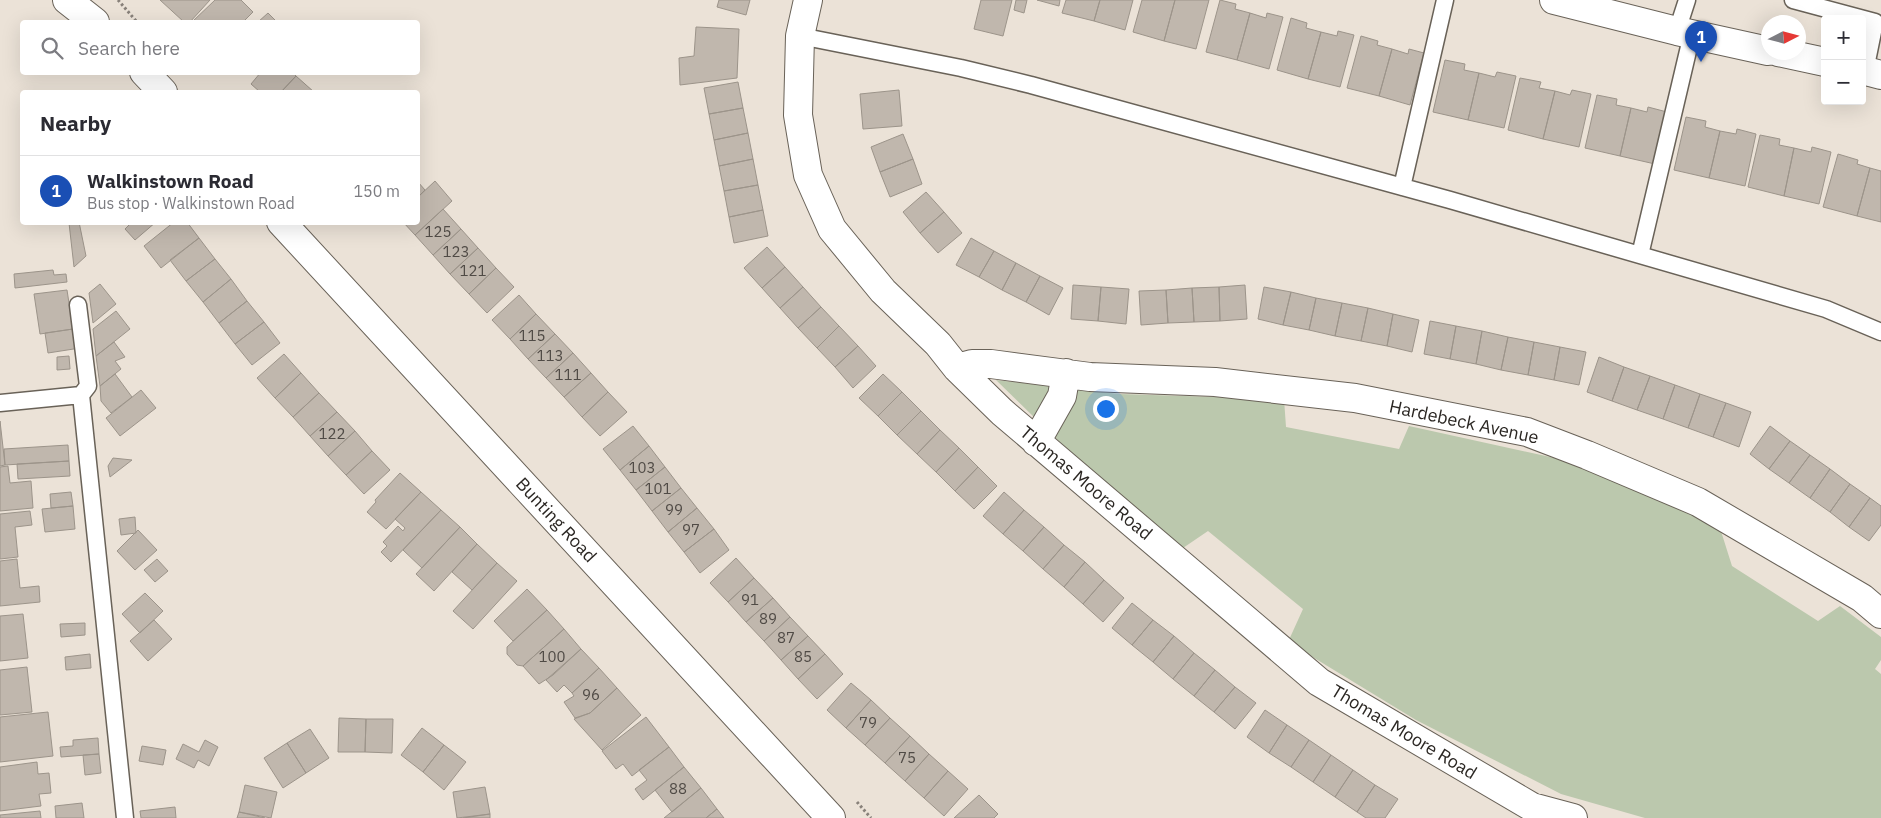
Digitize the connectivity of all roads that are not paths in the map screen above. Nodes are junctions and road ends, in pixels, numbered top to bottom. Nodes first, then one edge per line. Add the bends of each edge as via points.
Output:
1 (67, 0) edge
2 (808, 0) edge
3 (1445, 0) edge
4 (1554, 0) edge
5 (1687, 0) edge
6 (1792, 0) edge
7 (92, 20) edge
8 (1684, 33) junction
9 (800, 36) junction
10 (1761, 49) edge
11 (1806, 58) edge
12 (1821, 61) edge
13 (1869, 72) edge
14 (147, 75) edge
15 (161, 90) edge
16 (1402, 187) junction
17 (283, 225) edge
18 (1640, 255) junction
19 (78, 305) dead end
20 (1881, 332) edge
21 (957, 368) junction
22 (1066, 373) junction
23 (81, 395) junction
24 (0, 403) edge
25 (1036, 442) junction
26 (1881, 614) edge
27 (1530, 813) edge
28 (125, 818) edge
29 (831, 818) edge
30 (1573, 818) edge

1 - 7 street
2 - 9 street, Thomas Moore Road
3 - 16 lane
4 - 8 street
5 - 8 lane
6 - 13 lane via 1876,22
8 - 10 street
8 - 18 lane
9 - 16 lane via 979,72
9 - 21 street, Thomas Moore Road via 798,115 808,175 832,229 883,291 938,344
11 - 12 street
14 - 15 street
16 - 18 lane
17 - 29 street, Bunting Road
18 - 20 lane via 1826,309
19 - 23 lane via 88,386
21 - 22 street, Hardebeck Avenue via 991,364
21 - 25 street, Thomas Moore Road
22 - 25 street via 1062,396
22 - 26 street, Hardebeck Avenue via 1090,377 1215,382 1355,398 1527,432 1698,502 1862,598
23 - 24 lane
23 - 28 lane
25 - 27 street, Thomas Moore Road via 1320,682
27 - 30 street, Thomas Moore Road

